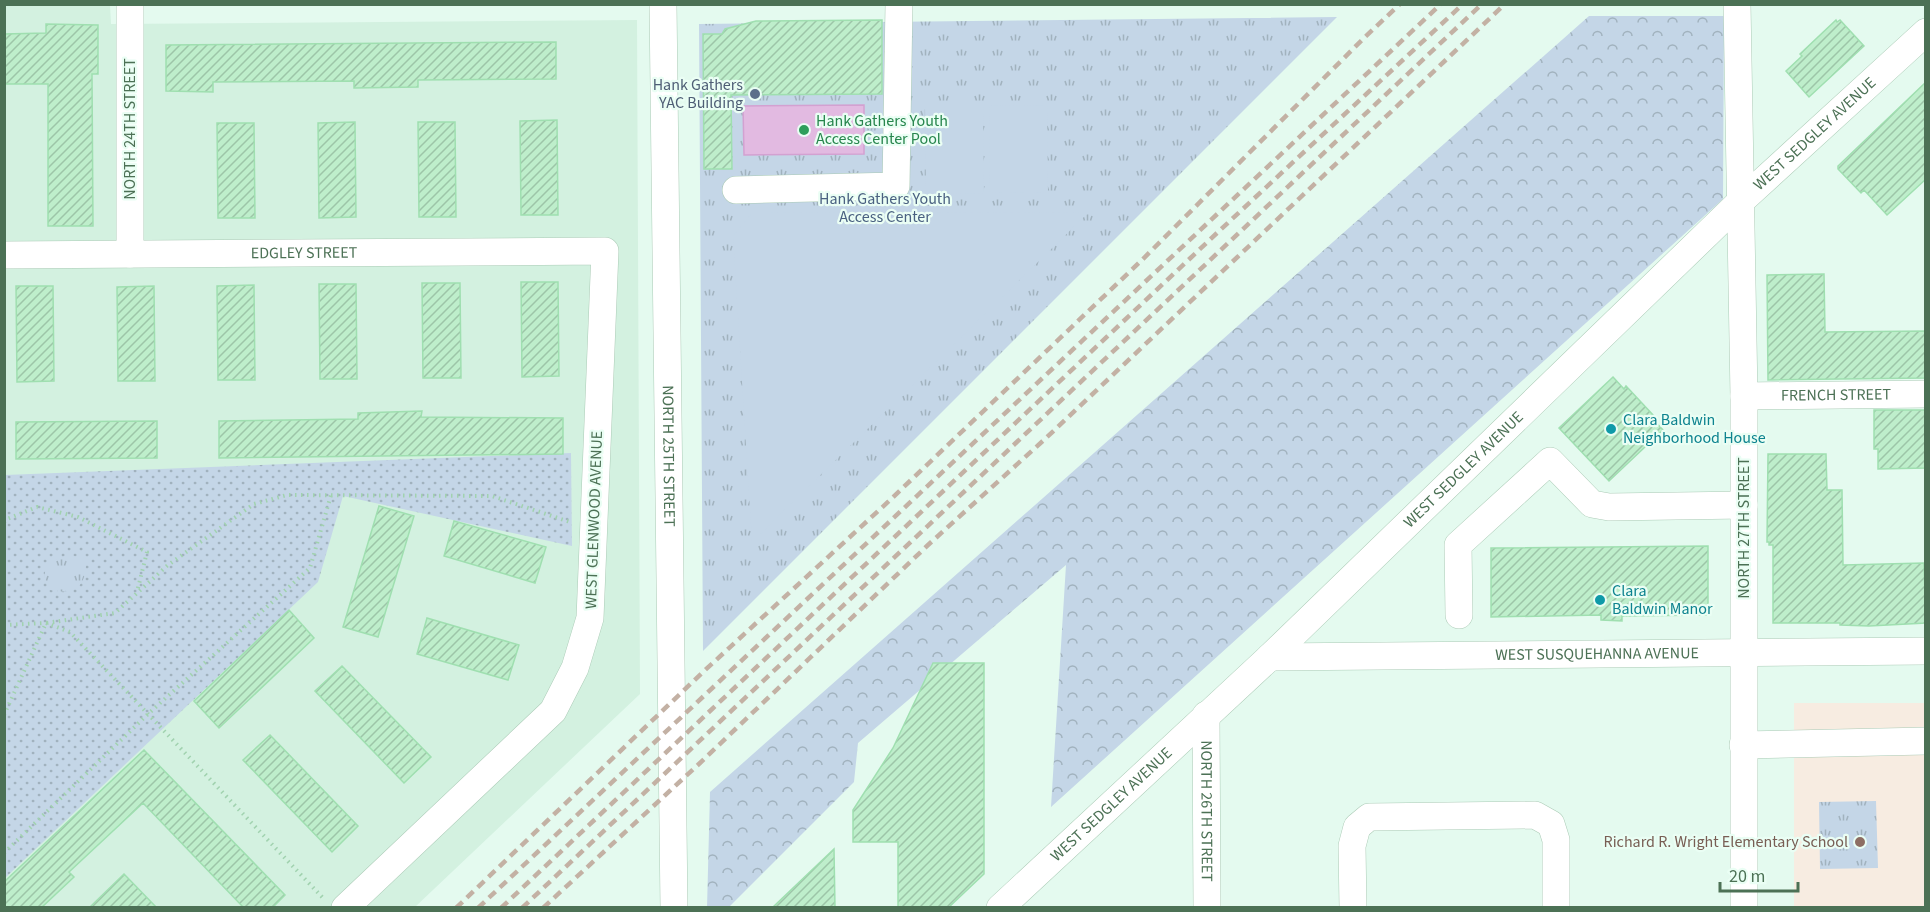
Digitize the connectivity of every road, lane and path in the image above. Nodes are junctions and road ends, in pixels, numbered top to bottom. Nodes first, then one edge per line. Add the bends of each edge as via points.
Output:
1 (130, 4) edge
2 (663, 4) edge
3 (899, 4) edge
4 (1737, 4) edge
5 (1926, 32) edge
6 (736, 190) dead end
7 (1740, 202) junction
8 (605, 251) joint
9 (130, 254) junction
10 (4, 255) edge
11 (1926, 394) edge
12 (1744, 396) junction
13 (331, 495) junction
14 (1744, 506) junction
15 (4, 522) edge
16 (593, 530) junction
17 (136, 594) junction
18 (1459, 615) dead end
19 (46, 623) junction
20 (4, 625) edge
21 (1926, 651) edge
22 (1743, 652) junction
23 (1270, 657) junction
24 (148, 714) junction
25 (4, 715) edge
26 (1206, 715) junction
27 (1926, 741) edge
28 (1743, 746) junction
29 (4, 853) edge
30 (334, 903) edge
31 (674, 908) edge
32 (1000, 908) edge
33 (1207, 908) edge
34 (1353, 908) edge
35 (1556, 908) edge
36 (1744, 908) edge

1 - 9 street, NORTH 24TH STREET
2 - 31 street, NORTH 25TH STREET
3 - 6 street via 896,186
4 - 7 street, NORTH 27TH STREET
5 - 7 street, WEST SEDGLEY AVENUE
7 - 12 street, NORTH 27TH STREET
7 - 23 street, WEST SEDGLEY AVENUE
8 - 9 street, EDGLEY STREET
8 - 16 street, WEST GLENWOOD AVENUE
9 - 10 street, EDGLEY STREET
11 - 12 street, FRENCH STREET
12 - 14 street, NORTH 27TH STREET
13 - 16 path via 492,496
13 - 17 path via 287,495 255,504 168,565
13 - 24 path via 310,568
14 - 18 street via 1592,504 1550,460 1458,544
14 - 22 street, NORTH 27TH STREET
15 - 17 path via 37,507 78,517 147,552
16 - 30 street, WEST GLENWOOD AVENUE via 590,618 575,668 553,711
17 - 19 path via 115,613
19 - 20 path
19 - 24 path via 70,632
19 - 25 path
21 - 22 street, WEST SUSQUEHANNA AVENUE
22 - 23 street, WEST SUSQUEHANNA AVENUE
22 - 28 street, NORTH 27TH STREET
23 - 26 street, WEST SEDGLEY AVENUE
24 - 29 path
24 - 30 path
26 - 32 street, WEST SEDGLEY AVENUE
26 - 33 street, NORTH 26TH STREET
27 - 28 street
28 - 36 street, NORTH 27TH STREET
34 - 35 street via 1352,846 1357,827 1369,817 1535,815 1551,824 1556,840

